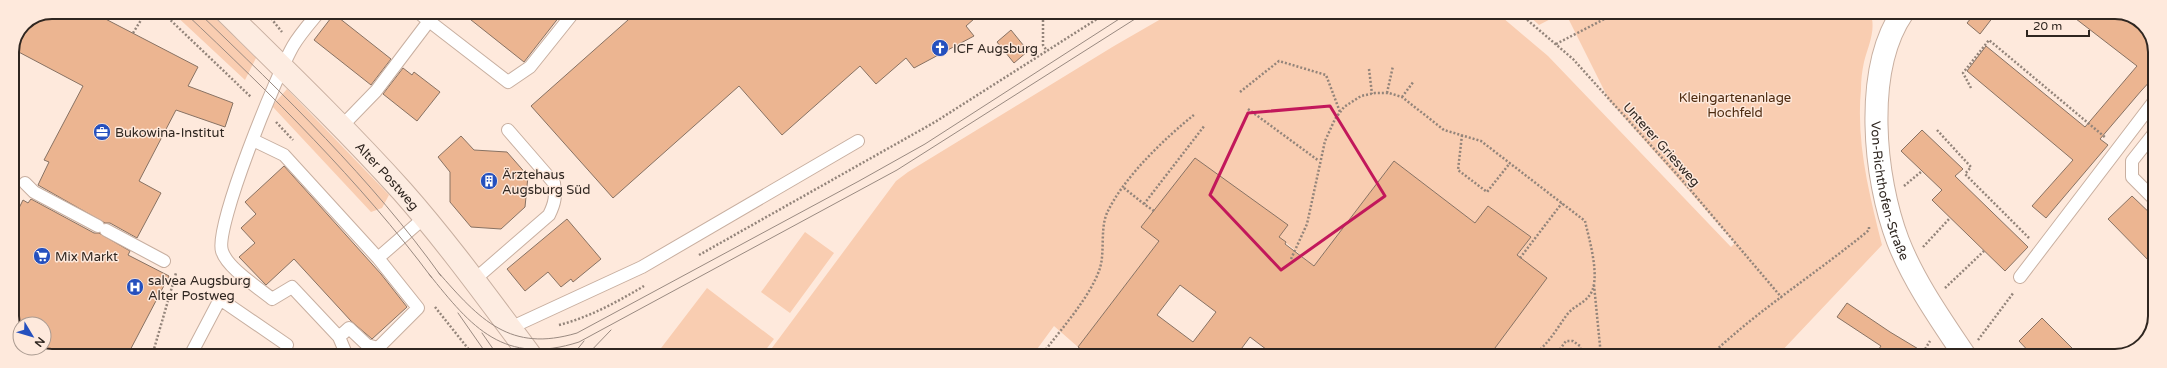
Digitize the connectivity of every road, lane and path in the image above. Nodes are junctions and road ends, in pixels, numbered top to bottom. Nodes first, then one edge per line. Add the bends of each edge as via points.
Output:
1 (142, 19) edge
2 (233, 19) edge
3 (313, 19) edge
4 (427, 19) edge
5 (568, 19) edge
6 (1043, 19) edge
7 (1526, 19) edge
8 (1604, 19) edge
9 (1896, 19) edge
10 (429, 21) junction
11 (133, 33) dead end
12 (1556, 44) junction
13 (1047, 51) dead end
14 (1392, 66) dead end
15 (282, 67) junction
16 (1369, 69) dead end
17 (1414, 81) dead end
18 (1971, 88) dead end
19 (1240, 92) dead end
20 (1387, 93) junction
21 (1372, 94) junction
22 (1402, 97) junction
23 (1248, 109) dead end
24 (2148, 109) edge
25 (1340, 112) junction
26 (1195, 114) dead end
27 (1205, 125) dead end
28 (342, 126) junction
29 (508, 130) dead end
30 (1936, 130) dead end
31 (1462, 135) junction
32 (253, 140) junction
33 (858, 141) dead end
34 (2148, 141) edge
35 (2117, 147) junction
36 (1319, 161) junction
37 (1510, 163) junction
38 (25, 183) dead end
39 (1124, 188) junction
40 (2148, 193) edge
41 (1562, 203) junction
42 (1144, 204) junction
43 (1154, 211) dead end
44 (424, 218) junction
45 (1950, 218) dead end
46 (1870, 224) dead end
47 (2040, 249) junction
48 (1984, 251) dead end
49 (378, 258) junction
50 (1520, 258) dead end
51 (1291, 259) dead end
52 (164, 261) joint
53 (1908, 262) junction
54 (2020, 277) joint
55 (474, 280) junction
56 (1594, 284) junction
57 (1782, 298) junction
58 (1930, 302) junction
59 (510, 328) junction
60 (339, 337) junction
61 (287, 345) dead end
62 (154, 349) edge
63 (194, 349) edge
64 (344, 349) edge
65 (525, 349) edge
66 (1046, 349) edge
67 (1541, 349) edge
68 (1560, 349) edge
69 (1580, 349) edge
70 (1600, 349) edge
71 (1718, 349) edge
72 (1969, 349) edge
73 (1971, 349) edge

1 - 11 path
2 - 15 street, Alter Postweg
3 - 15 lane via 293,44
4 - 10 lane
5 - 10 lane via 530,67 508,82
6 - 13 path via 1043,45
7 - 12 path, Unterer Griesweg
8 - 12 path
9 - 53 street, Von-Richthofen-Straße via 1883,63 1876,115 1880,168 1888,214
10 - 28 lane via 376,91
12 - 57 path, Unterer Griesweg via 1573,59 1682,180
14 - 20 path
15 - 28 street, Alter Postweg
15 - 32 lane
16 - 21 path
17 - 22 path
18 - 35 path via 1963,73 1989,40
19 - 25 path via 1279,61 1326,75
20 - 21 path
20 - 22 path
21 - 25 path via 1361,96
22 - 31 path via 1444,130
23 - 36 path
24 - 35 lane
25 - 36 path via 1325,141
26 - 39 path via 1153,150
27 - 42 path
28 - 44 street, Alter Postweg
29 - 55 lane via 554,183 555,205 549,215
30 - 47 path via 1971,166 1965,174
31 - 37 path via 1481,141
31 - 37 path via 1458,170 1487,192
32 - 49 lane via 284,155
32 - 60 lane via 227,212 220,244 222,254 272,299 292,287
33 - 59 lane via 642,267
34 - 40 lane via 2132,160 2132,176
35 - 47 lane
36 - 51 path via 1307,224
37 - 41 path
38 - 52 lane via 34,192
39 - 42 path
39 - 66 path via 1107,214 1100,267 1088,290
41 - 50 path
41 - 56 path via 1585,221 1594,259
42 - 43 path
44 - 49 lane
44 - 55 street, Alter Postweg
45 - 53 path
46 - 57 path via 1869,230
47 - 54 lane
48 - 58 path
49 - 60 lane via 418,308 378,348 367,346 349,328
52 - 62 path via 178,268
53 - 58 street, Von-Richthofen-Straße
54 - 73 path via 2017,288
55 - 59 street, Alter Postweg
56 - 67 path via 1590,296 1570,310
56 - 70 path
57 - 71 path via 1746,323
58 - 72 street, Von-Richthofen-Straße
59 - 65 street, Alter Postweg
60 - 64 lane
61 - 63 lane via 220,299
68 - 69 path via 1566,342 1573,341

